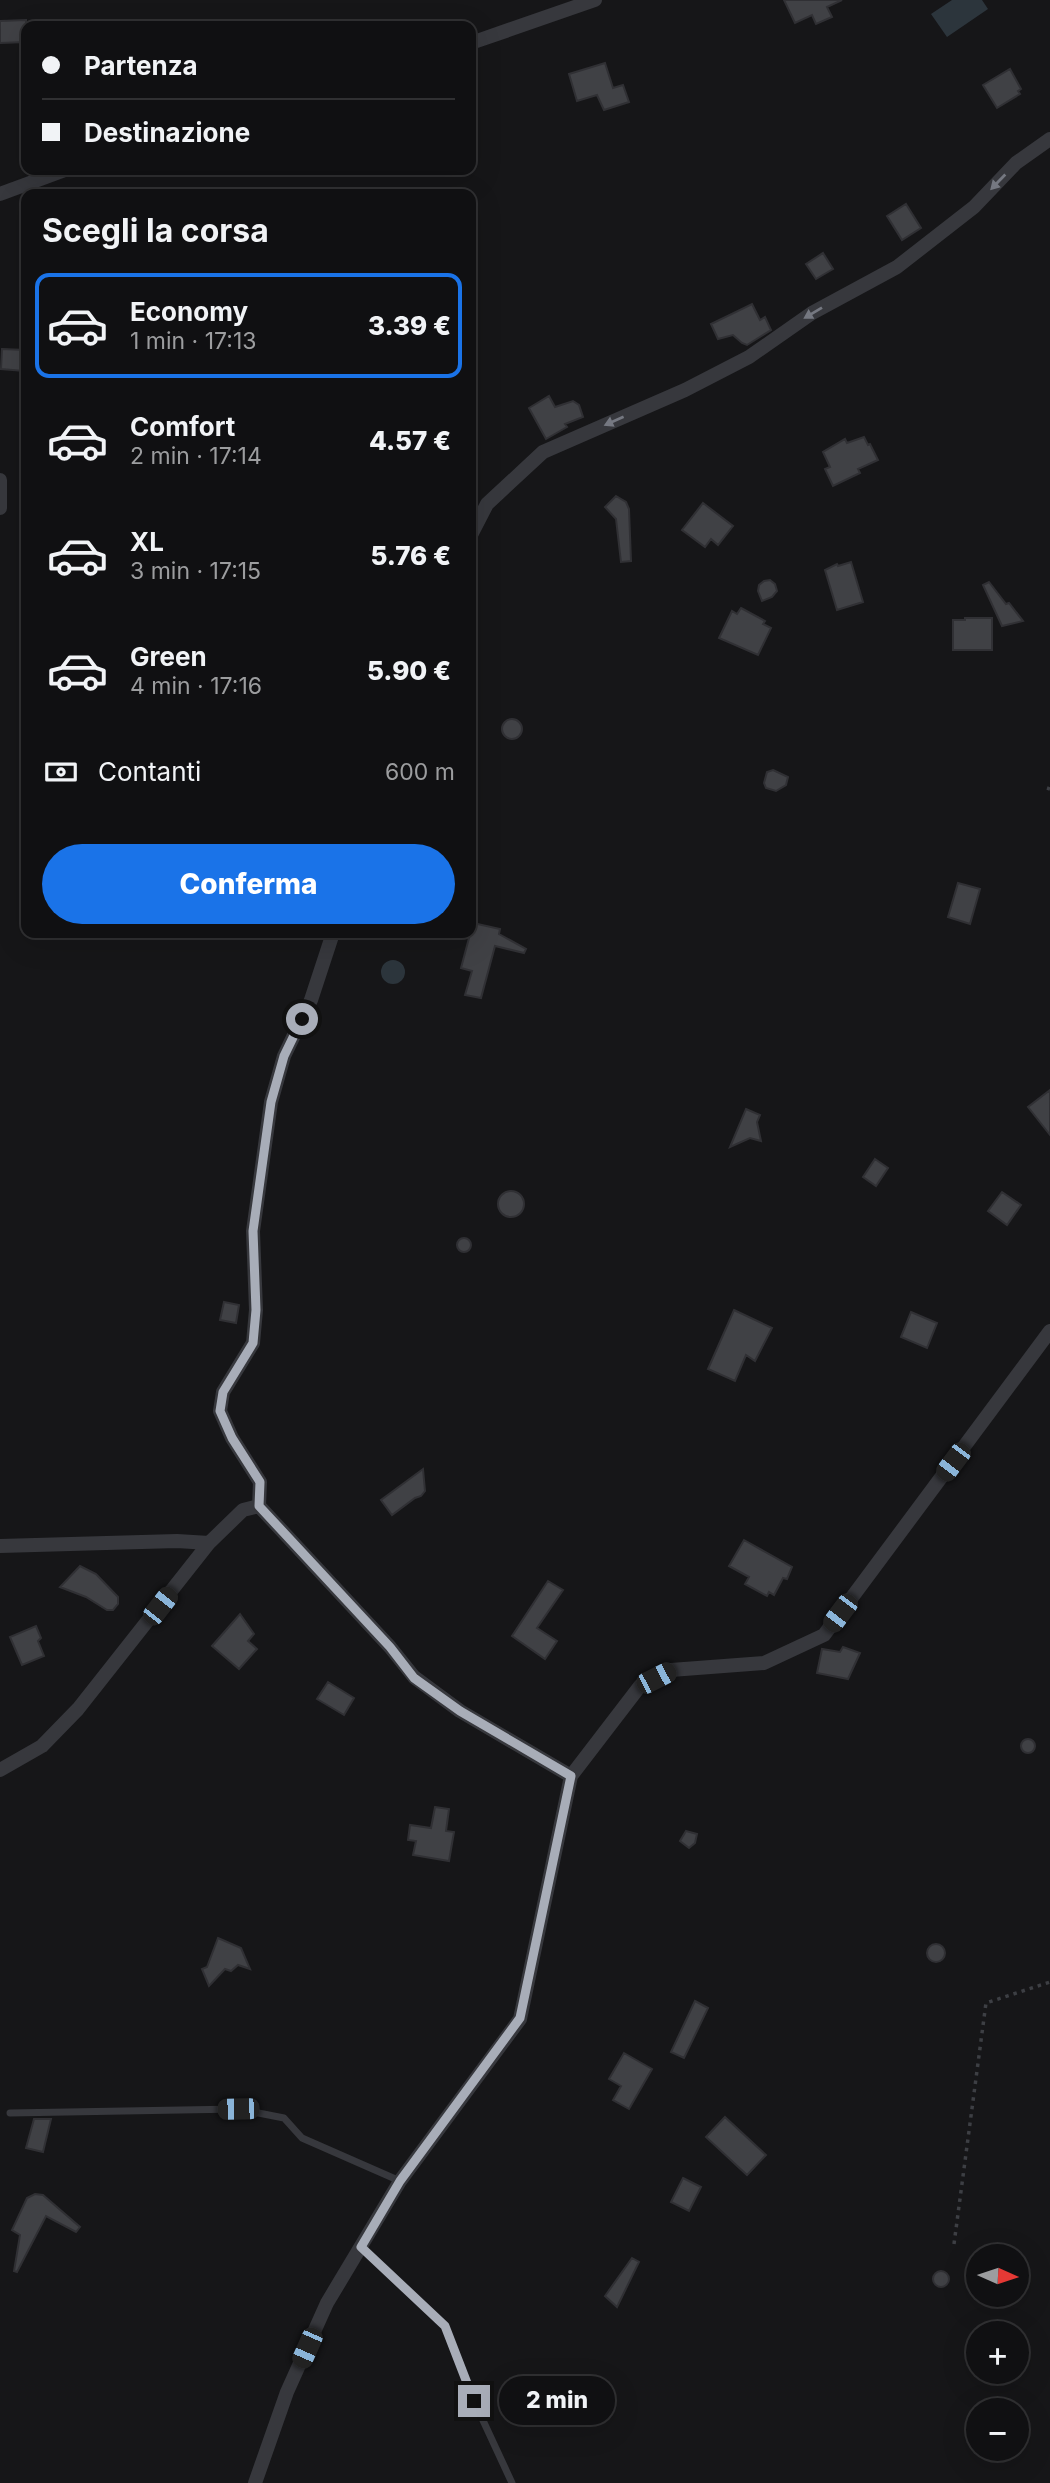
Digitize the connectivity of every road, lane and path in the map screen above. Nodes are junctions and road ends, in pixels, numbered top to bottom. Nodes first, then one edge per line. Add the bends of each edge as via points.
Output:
1 (595, 0) edge
2 (476, 41) edge
3 (1050, 139) edge
4 (51, 175) edge
5 (0, 194) edge
6 (0, 480) edge
7 (0, 508) edge
8 (476, 526) edge
9 (332, 938) edge
10 (1050, 1331) edge
11 (259, 1506) junction
12 (208, 1543) junction
13 (0, 1546) edge
14 (0, 1770) edge
15 (571, 1776) junction
16 (1050, 1982) edge
17 (10, 2113) dead end
18 (400, 2181) junction
19 (954, 2244) dead end
20 (361, 2247) junction
21 (255, 2483) edge
22 (512, 2483) edge

1 - 2 street
3 -> 8 street via 897,267 812,313 749,357 543,452 488,504
4 - 5 street
6 - 7 street
9 - 11 street via 311,1000 284,1056 271,1102 253,1231 253,1343 223,1392 220,1411 260,1482
10 - 15 street via 824,1635 764,1664 671,1670 640,1686
11 - 12 street via 243,1510
11 - 15 street via 414,1678 460,1711
12 - 13 street
12 - 14 street via 78,1709 42,1746
15 - 18 street via 520,2018
16 - 19 path via 986,2003
17 - 18 lane via 238,2109 284,2118 302,2138
18 - 20 street
20 - 21 street via 315,2329
20 - 22 lane via 445,2326

